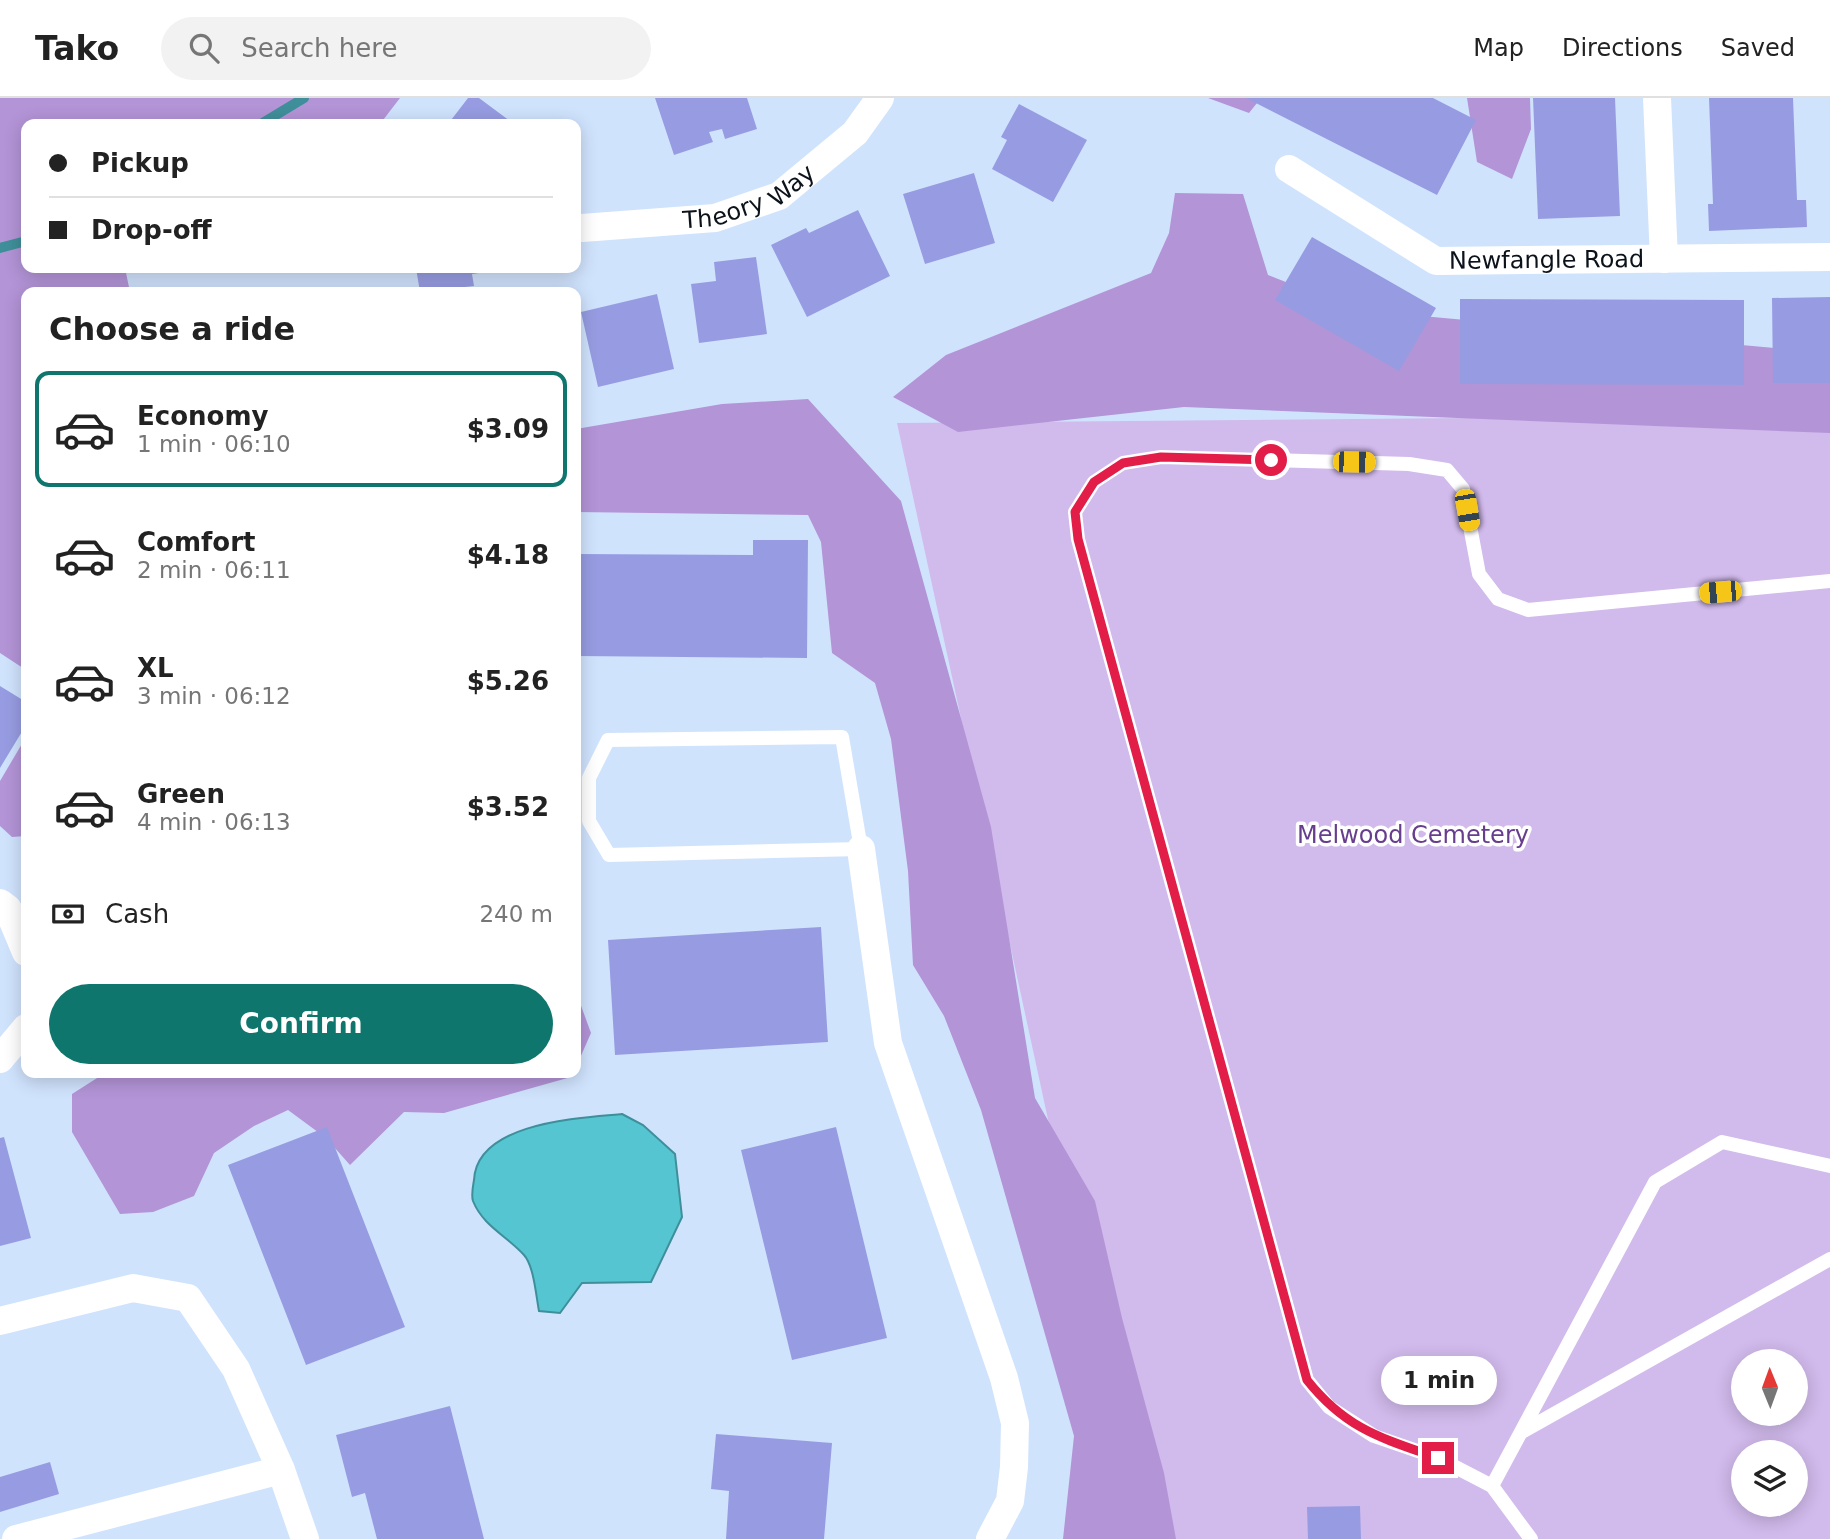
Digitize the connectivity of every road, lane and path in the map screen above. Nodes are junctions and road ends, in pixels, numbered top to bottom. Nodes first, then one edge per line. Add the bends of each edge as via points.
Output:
1 (880, 98) edge
2 (1657, 98) edge
3 (1289, 169) dead end
4 (582, 228) dead end
5 (1830, 257) edge
6 (1664, 259) junction
7 (1830, 581) edge
8 (861, 849) junction
9 (0, 903) edge
10 (21, 940) edge
11 (21, 1034) edge
12 (0, 1059) edge
13 (1830, 1166) edge
14 (1830, 1259) edge
15 (0, 1321) edge
16 (1521, 1433) junction
17 (281, 1470) junction
18 (1492, 1486) junction
19 (16, 1539) edge
20 (305, 1539) edge
21 (990, 1539) edge
22 (1531, 1539) edge

1 - 4 street, Theory Way via 855,133 779,196 715,218
2 - 6 street
3 - 6 street, Newfangle Road via 1436,261
5 - 6 street, Newfangle Road
7 - 18 lane via 1528,610 1498,599 1479,574 1463,489 1447,470 1409,464 1161,457 1123,463 1094,482 1075,512 1081,552 1307,1380 1329,1408 1374,1436 1438,1458
8 - 8 lane via 842,737 608,740 589,778 589,821 609,855
8 - 21 street via 888,1043 1004,1378 1015,1423 1010,1501
9 - 10 street via 8,909
11 - 12 street
13 - 16 lane via 1722,1142 1655,1182
14 - 16 lane
15 - 17 street via 132,1288 188,1298 236,1369
16 - 18 lane
17 - 19 street
17 - 20 street
18 - 22 lane

